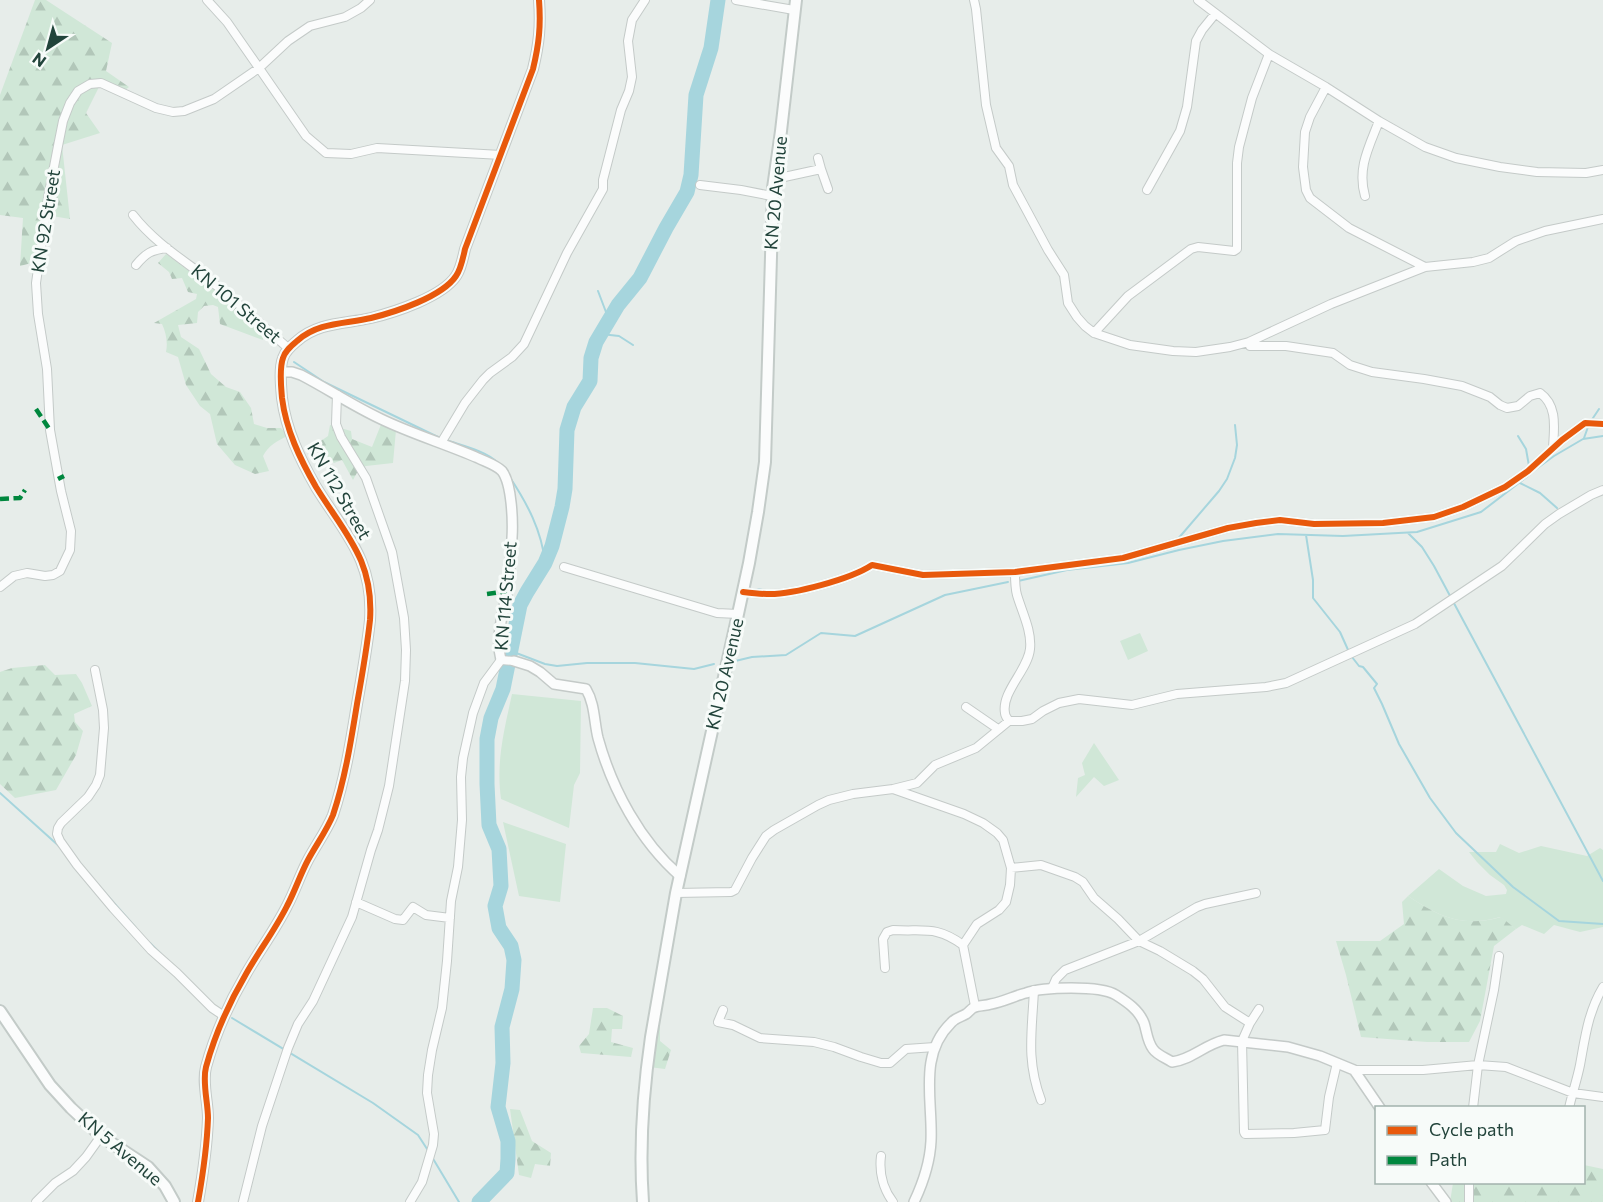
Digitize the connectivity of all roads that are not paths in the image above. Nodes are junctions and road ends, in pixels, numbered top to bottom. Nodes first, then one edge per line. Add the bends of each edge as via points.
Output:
1 (207, 0) edge
2 (370, 0) edge
3 (539, 0) edge
4 (645, 0) edge
5 (735, 0) edge
6 (974, 0) edge
7 (1197, 0) edge
8 (795, 5) edge
9 (1215, 14) junction
10 (1269, 54) junction
11 (259, 68) junction
12 (1326, 87) junction
13 (1379, 121) junction
14 (501, 155) junction
15 (818, 158) dead end
16 (821, 169) junction
17 (1603, 170) edge
18 (775, 179) junction
19 (700, 184) dead end
20 (828, 189) dead end
21 (1146, 190) dead end
22 (772, 196) junction
23 (1365, 196) dead end
24 (133, 215) dead end
25 (1603, 219) edge
26 (167, 248) junction
27 (136, 265) dead end
28 (1425, 267) junction
29 (1094, 333) junction
30 (1249, 342) junction
31 (288, 348) junction
32 (282, 372) junction
33 (337, 395) junction
34 (1603, 424) edge
35 (441, 443) junction
36 (1553, 448) junction
37 (1603, 490) edge
38 (564, 567) dead end
39 (1015, 572) junction
40 (0, 587) edge
41 (743, 592) junction
42 (738, 614) junction
43 (501, 660) junction
44 (514, 661) joint
45 (95, 670) dead end
46 (966, 707) dead end
47 (1009, 721) junction
48 (998, 729) junction
49 (893, 789) junction
50 (1011, 868) junction
51 (680, 876) junction
52 (676, 893) junction
53 (1256, 893) dead end
54 (356, 902) junction
55 (450, 918) junction
56 (1139, 941) junction
57 (963, 945) junction
58 (1499, 956) dead end
59 (885, 968) dead end
60 (1603, 987) edge
61 (1052, 988) junction
62 (1034, 990) junction
63 (975, 1006) junction
64 (1259, 1009) dead end
65 (723, 1010) dead end
66 (0, 1011) edge
67 (224, 1016) junction
68 (1250, 1023) junction
69 (1242, 1041) junction
70 (935, 1047) junction
71 (1337, 1064) junction
72 (1478, 1065) junction
73 (1354, 1070) junction
74 (1573, 1093) junction
75 (1603, 1097) edge
76 (1041, 1100) dead end
77 (1379, 1106) edge
78 (1473, 1106) edge
79 (1569, 1106) edge
80 (101, 1136) junction
81 (881, 1156) dead end
82 (1432, 1184) edge
83 (1469, 1184) edge
84 (36, 1202) edge
85 (174, 1202) edge
86 (198, 1202) edge
87 (243, 1202) edge
88 (410, 1202) edge
89 (643, 1202) edge
90 (893, 1202) edge
91 (914, 1202) edge
92 (1446, 1202) edge
93 (1468, 1202) edge

1 - 11 street
2 - 11 street via 345,17 310,26
3 - 14 street via 540,43
4 - 35 street via 632,20 628,41 632,77 603,189 567,252 524,344 483,380
5 - 8 street
6 - 29 street via 986,105 996,148 1064,275 1068,303
7 - 9 street
8 - 18 main road, KN 20 Avenue
9 - 10 street
9 - 21 street via 1196,41 1180,131
10 - 12 street
10 - 29 street via 1239,147 1237,249 1191,249 1128,296
11 - 14 street via 306,136 326,153 351,154 377,148
11 - 40 street, KN 92 Street via 214,99 184,111 156,108 101,83 78,91 70,103 48,198 36,283 50,430 71,531 70,550 53,575 27,573 14,576
12 - 13 street
12 - 28 street via 1305,132 1303,167 1310,198 1349,228
13 - 17 street via 1425,147 1456,158 1537,172
13 - 23 street via 1362,168
14 - 31 street via 451,283 429,297 388,313 316,329
15 - 16 street
16 - 18 street
16 - 20 street
18 - 22 main road, KN 20 Avenue
19 - 22 street
22 - 41 main road, KN 20 Avenue via 765,462
24 - 26 street, KN 101 Street via 144,230
25 - 28 street via 1545,231 1516,241 1489,258
26 - 27 street via 153,250
26 - 31 street, KN 101 Street
28 - 30 street
29 - 30 street via 1130,345 1173,351 1196,352
30 - 36 street via 1250,346 1286,346 1333,353 1350,365 1372,372 1462,386 1508,408 1540,393 1553,410
31 - 32 street, KN 112 Street
32 - 33 street, KN 114 Street via 301,375
32 - 67 street, KN 112 Street via 285,417 298,454 363,563 370,619 348,758 332,817 289,904 246,972
33 - 35 street, KN 114 Street via 381,419
33 - 54 street via 336,423 366,478 392,552 402,598 406,650 389,786
34 - 36 street via 1585,423
35 - 43 street, KN 114 Street via 496,466 506,478 513,529 498,651
36 - 39 street via 1505,487 1434,517 1383,523 1256,523 1124,558
37 - 47 street via 1559,514 1502,566 1415,624 1286,683 1177,694 1132,705 1079,699 1059,703 1032,719
38 - 42 street via 717,613
39 - 41 street via 923,575 872,565 843,578 787,593
39 - 47 street via 1016,593 1030,649 1008,695 1005,712
41 - 42 main road, KN 20 Avenue
42 - 51 main road, KN 20 Avenue
43 - 44 street, KN 114 Street
43 - 55 street via 484,683 463,758 460,844
44 - 51 street, KN 114 Street via 530,666 554,684 586,689 604,758 626,808 664,862
45 - 67 street via 104,728 100,775 88,797 61,823 57,834 84,873 151,950
46 - 48 street
47 - 48 street
48 - 49 street via 976,748 935,765 917,783
49 - 50 street via 983,823 1003,840
49 - 52 street via 829,800 774,830 766,836 731,892
50 - 56 street via 1041,865 1075,877
50 - 57 street via 1003,906 977,924
51 - 52 main road, KN 20 Avenue
52 - 89 main road, KN 20 Avenue via 648,1061 641,1144
53 - 56 street via 1197,907
54 - 55 street via 395,920 402,920 413,908 426,915
54 - 87 street via 334,958 288,1048 262,1126
55 - 88 street via 442,1008 428,1075 434,1145 422,1182
56 - 61 street via 1065,970
56 - 68 street via 1193,971 1225,1007
57 - 59 street via 934,930 892,930 883,939
57 - 63 street
58 - 72 street
60 - 74 street via 1587,1023
61 - 62 street
61 - 69 street via 1114,993 1141,1017 1154,1051 1172,1062 1216,1042
62 - 63 street
62 - 76 street via 1031,1060
63 - 70 street via 950,1024
64 - 68 street
65 - 70 street via 718,1022 760,1038 814,1042 881,1063 890,1063 906,1049
66 - 80 main road, KN 5 Avenue via 50,1085
67 - 86 street, KN 112 Street via 204,1071 206,1156
68 - 69 street
69 - 71 street via 1288,1047
69 - 71 street via 1244,1132 1248,1135 1325,1130
70 - 91 street via 930,1068 929,1158
71 - 73 street
72 - 73 street
72 - 74 street via 1506,1067
72 - 78 street
73 - 77 street
74 - 75 street
74 - 79 street
80 - 84 street via 73,1171
80 - 85 main road, KN 5 Avenue via 148,1167
81 - 90 street via 884,1186
82 - 92 street
83 - 93 street

